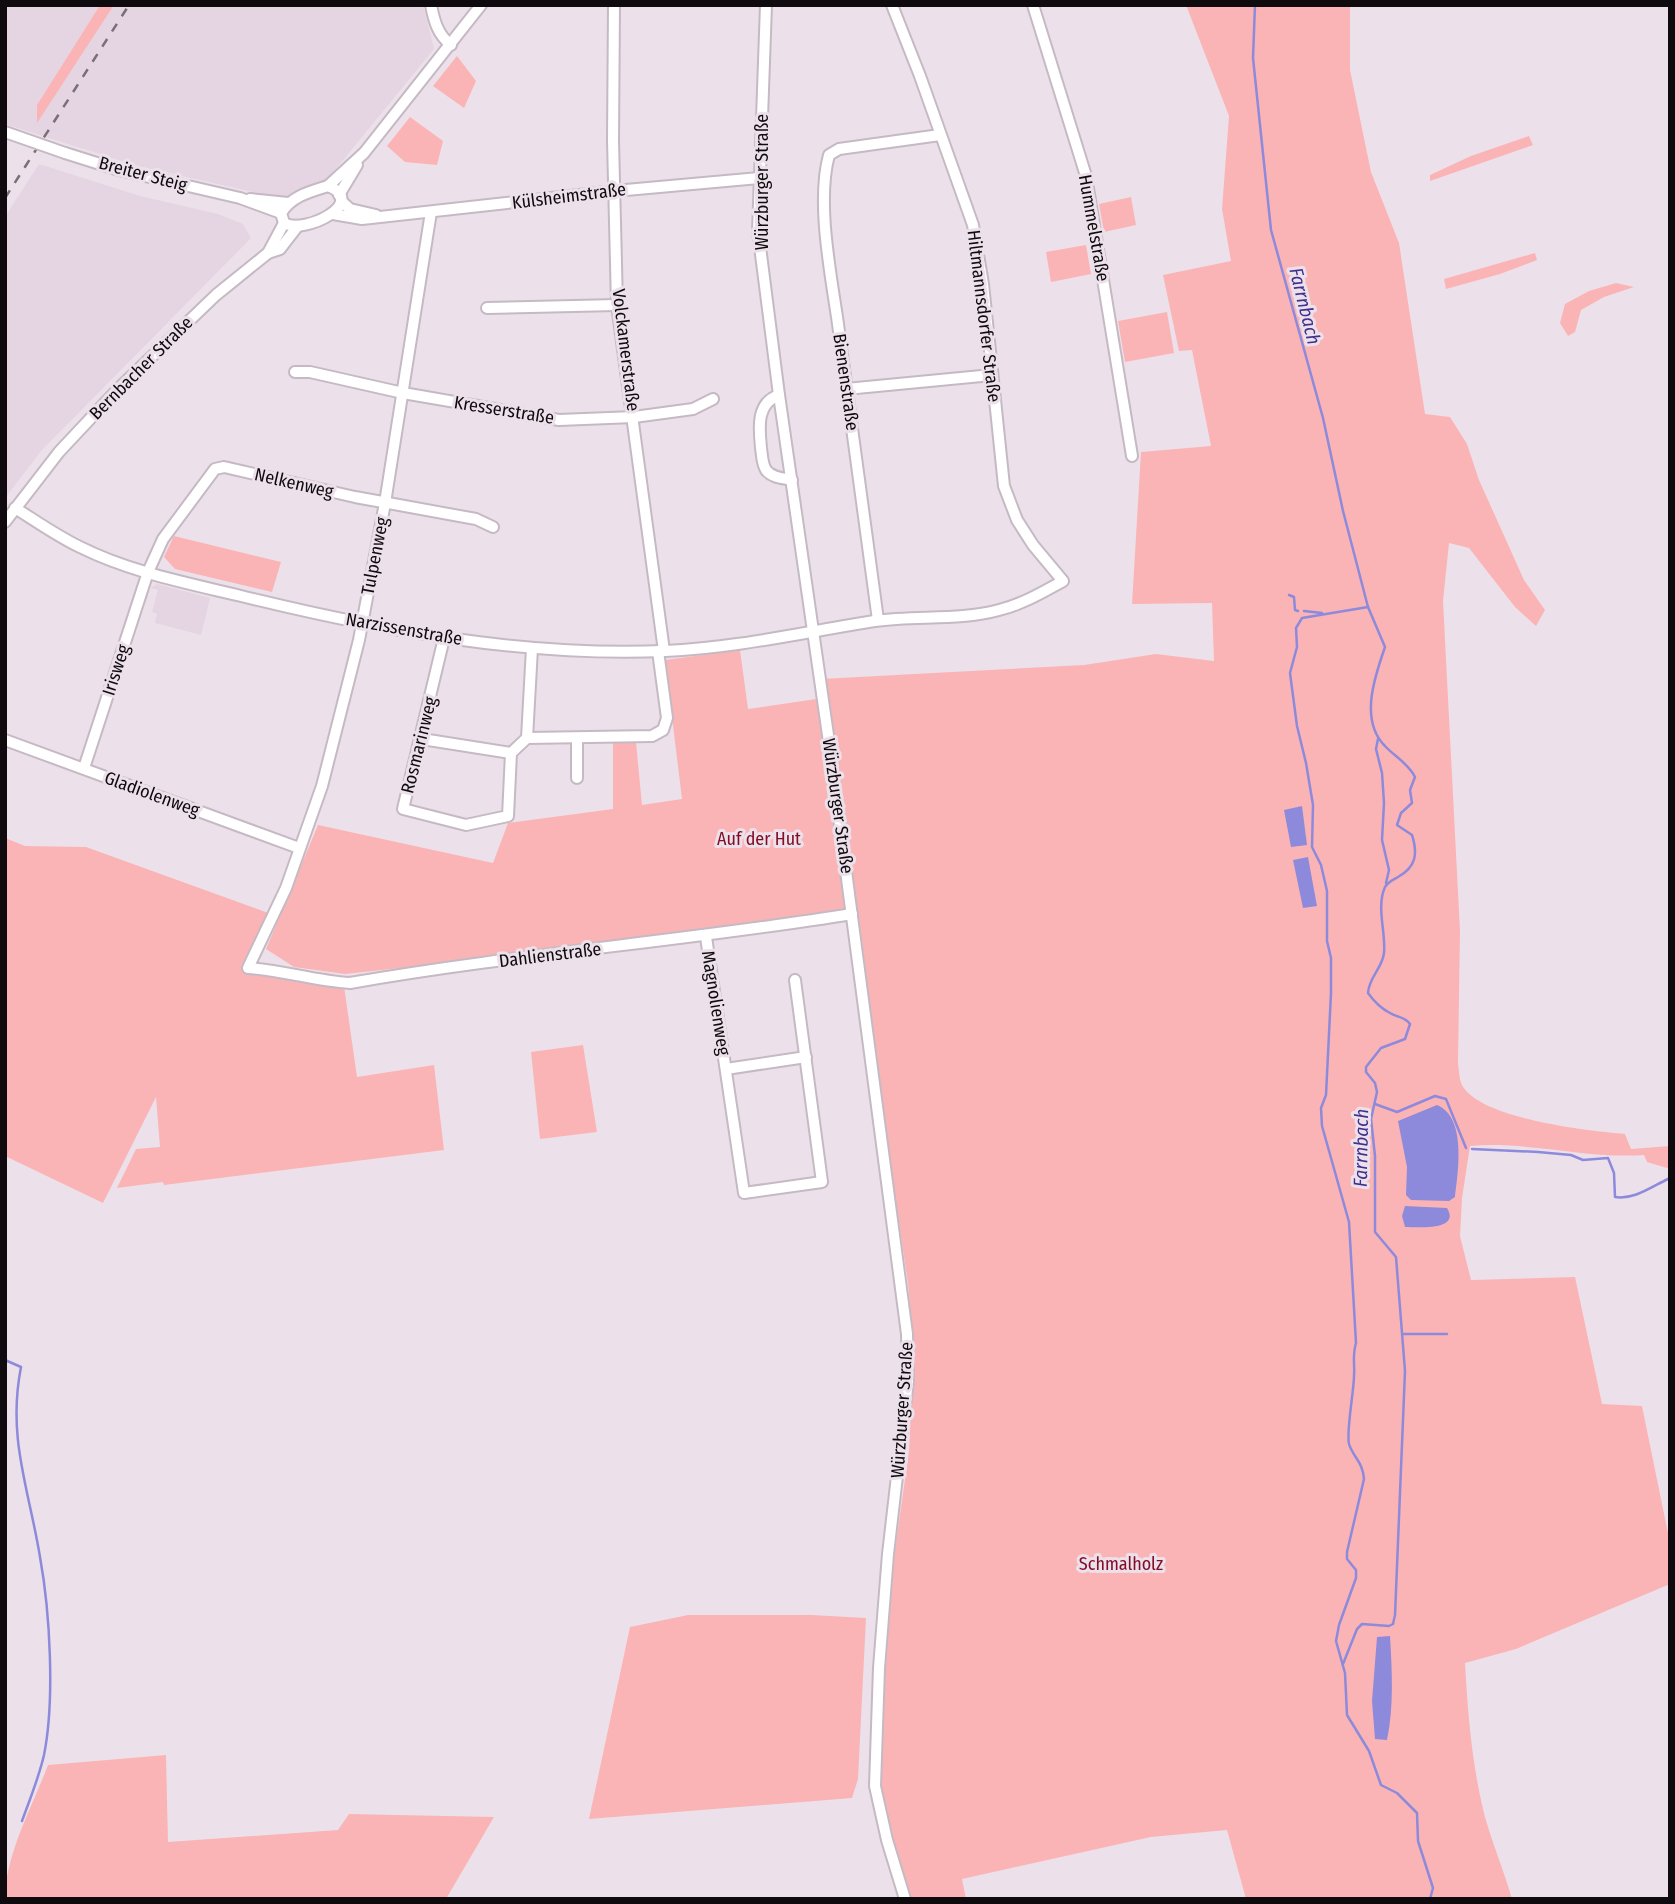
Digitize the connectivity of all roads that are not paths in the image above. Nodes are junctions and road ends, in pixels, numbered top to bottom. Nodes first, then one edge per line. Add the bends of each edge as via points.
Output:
1 (431, 5) edge
2 (481, 5) edge
3 (614, 5) edge
4 (766, 5) edge
5 (892, 5) edge
6 (1033, 5) edge
7 (451, 45) junction
8 (5, 132) edge
9 (940, 135) junction
10 (364, 153) junction
11 (759, 178) junction
12 (328, 186) junction
13 (615, 191) junction
14 (240, 198) junction
15 (340, 198) junction
16 (288, 202) junction
17 (431, 212) junction
18 (333, 214) junction
19 (379, 216) junction
20 (283, 218) junction
21 (297, 227) junction
22 (268, 253) junction
23 (617, 305) junction
24 (487, 308) dead end
25 (295, 372) dead end
26 (992, 375) junction
27 (846, 389) junction
28 (402, 393) junction
29 (779, 395) junction
30 (713, 399) dead end
31 (634, 417) junction
32 (1132, 456) dead end
33 (792, 480) junction
34 (385, 503) junction
35 (15, 508) junction
36 (5, 522) edge
37 (493, 527) dead end
38 (148, 572) junction
39 (1063, 581) joint
40 (878, 621) junction
41 (362, 623) junction
42 (813, 632) junction
43 (444, 638) junction
44 (532, 648) junction
45 (661, 651) junction
46 (422, 738) junction
47 (527, 738) junction
48 (577, 738) junction
49 (5, 740) edge
50 (511, 753) junction
51 (84, 768) junction
52 (577, 778) dead end
53 (299, 848) junction
54 (852, 914) junction
55 (706, 937) junction
56 (248, 968) joint
57 (795, 980) dead end
58 (806, 1057) junction
59 (726, 1069) junction
60 (905, 1899) edge

1 - 7 street via 437,26
2 - 7 street
3 - 13 street, Volckamerstraße
4 - 11 street, Würzburger Straße
5 - 9 street, Hiltmannsdorfer Straße
6 - 32 street, Hummelstraße via 1086,176
7 - 10 street
8 - 14 street, Breiter Steig, bridge via 130,173
9 - 26 street, Hiltmannsdorfer Straße via 973,225
9 - 27 street, Bienenstraße via 839,149 829,155 825,217
10 - 12 street
10 - 15 street
11 - 13 street, Külsheimstraße
11 - 29 street, Würzburger Straße via 758,231
12 - 15 street, Külsheimstraße via 336,189
12 - 16 street
13 - 17 street, Külsheimstraße
13 - 23 street, Volckamerstraße
14 - 16 street
14 - 20 street, Breiter Steig
15 - 18 street via 340,208
15 - 19 street, Külsheimstraße via 350,209
16 - 20 street, Bernbacher Straße
17 - 19 street, Külsheimstraße
17 - 28 street, Tulpenweg
18 - 19 street, Külsheimstraße via 362,219
18 - 21 street
20 - 21 street, Breiter Steig via 290,227
20 - 22 street, Bernbacher Straße
21 - 22 street via 280,249
22 - 35 street, Bernbacher Straße via 216,295 118,389
23 - 24 street
23 - 31 street, Volckamerstraße
25 - 28 street, Kresserstraße
26 - 27 street
26 - 39 street, Hiltmannsdorfer Straße via 1007,496 1033,545
27 - 40 street, Bienenstraße
28 - 31 street, Kresserstraße via 559,420
28 - 34 street, Tulpenweg
29 - 33 street, Würzburger Straße
29 - 33 street via 767,401 760,417 763,461 773,475
30 - 31 street, Kresserstraße via 693,409
31 - 45 street, Volckamerstraße
33 - 42 street, Würzburger Straße
34 - 37 street, Nelkenweg via 476,519
34 - 38 street, Nelkenweg via 224,467 215,469 163,539
34 - 41 street, Tulpenweg
35 - 36 street, Bernbacher Straße
35 - 38 street, Narzissenstraße via 81,548
38 - 41 street, Narzissenstraße
38 - 51 street, Irisweg
39 - 40 street, Narzissenstraße via 1000,610
40 - 42 street, Narzissenstraße
41 - 43 street, Narzissenstraße
41 - 53 street, Tulpenweg via 330,756
42 - 45 street, Narzissenstraße
42 - 54 street, Würzburger Straße
43 - 44 street, Narzissenstraße
43 - 46 street, Rosmarinweg
44 - 45 street, Narzissenstraße
44 - 47 street
45 - 48 street, Volckamerstraße via 667,718 663,730 652,736
46 - 50 street
46 - 50 street, Rosmarinweg via 403,809 466,825 508,816
47 - 48 street
47 - 50 street
48 - 52 street
49 - 51 street, Gladiolenweg
51 - 53 street, Gladiolenweg
53 - 56 street, Tulpenweg via 286,888
54 - 55 street, Dahlienstraße
54 - 60 street, Würzburger Straße via 907,1334 907,1394 884,1607 876,1735 876,1786
55 - 56 street, Dahlienstraße via 350,983
55 - 59 street, Magnolienweg
57 - 58 street, Magnolienweg
58 - 59 street, Magnolienweg
58 - 59 street, Magnolienweg via 822,1182 744,1193

